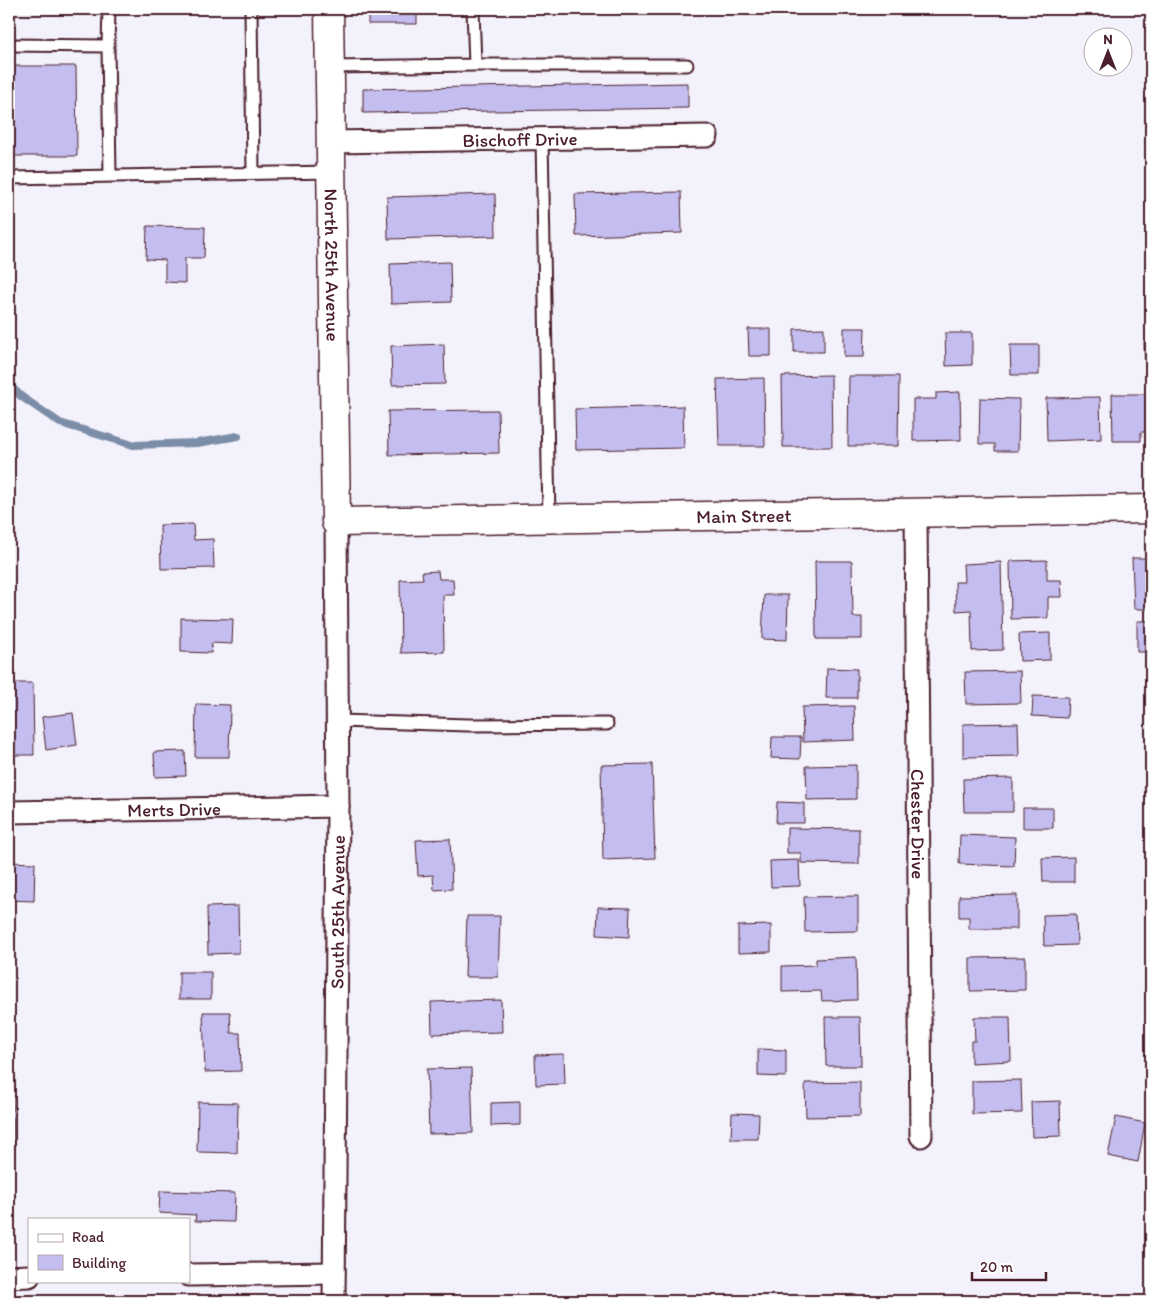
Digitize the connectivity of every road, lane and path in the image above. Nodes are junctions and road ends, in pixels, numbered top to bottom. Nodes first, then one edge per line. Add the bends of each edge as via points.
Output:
1 (109, 9) edge
2 (251, 9) edge
3 (329, 9) edge
4 (473, 9) edge
5 (9, 45) edge
6 (108, 46) junction
7 (474, 65) junction
8 (687, 65) dead end
9 (330, 67) junction
10 (707, 136) dead end
11 (542, 139) junction
12 (332, 142) junction
13 (332, 172) junction
14 (253, 173) junction
15 (110, 176) junction
16 (9, 178) edge
17 (1151, 509) edge
18 (916, 513) junction
19 (549, 519) junction
20 (336, 522) junction
21 (338, 721) junction
22 (607, 724) dead end
23 (338, 806) junction
24 (9, 812) edge
25 (921, 1136) dead end
26 (334, 1274) junction
27 (190, 1275) edge
28 (28, 1276) edge
29 (9, 1277) edge
30 (334, 1301) edge

1 - 6 lane
2 - 14 lane
3 - 9 street, North 25th Avenue
4 - 7 lane
5 - 6 lane
6 - 15 lane
7 - 8 lane
7 - 9 lane
9 - 12 street, North 25th Avenue
10 - 11 street, Bischoff Drive
11 - 12 street, Bischoff Drive
11 - 19 lane
12 - 13 street, North 25th Avenue
13 - 14 lane
13 - 20 street, North 25th Avenue
14 - 15 lane
15 - 16 lane
17 - 18 street, Main Street
18 - 19 street, Main Street
18 - 25 street, Chester Drive
19 - 20 street, Main Street
20 - 21 street, South 25th Avenue
21 - 22 lane via 468,725
21 - 23 street, South 25th Avenue
23 - 24 street, Merts Drive
23 - 26 street, South 25th Avenue
26 - 27 street
26 - 30 street, South 25th Avenue
28 - 29 street

